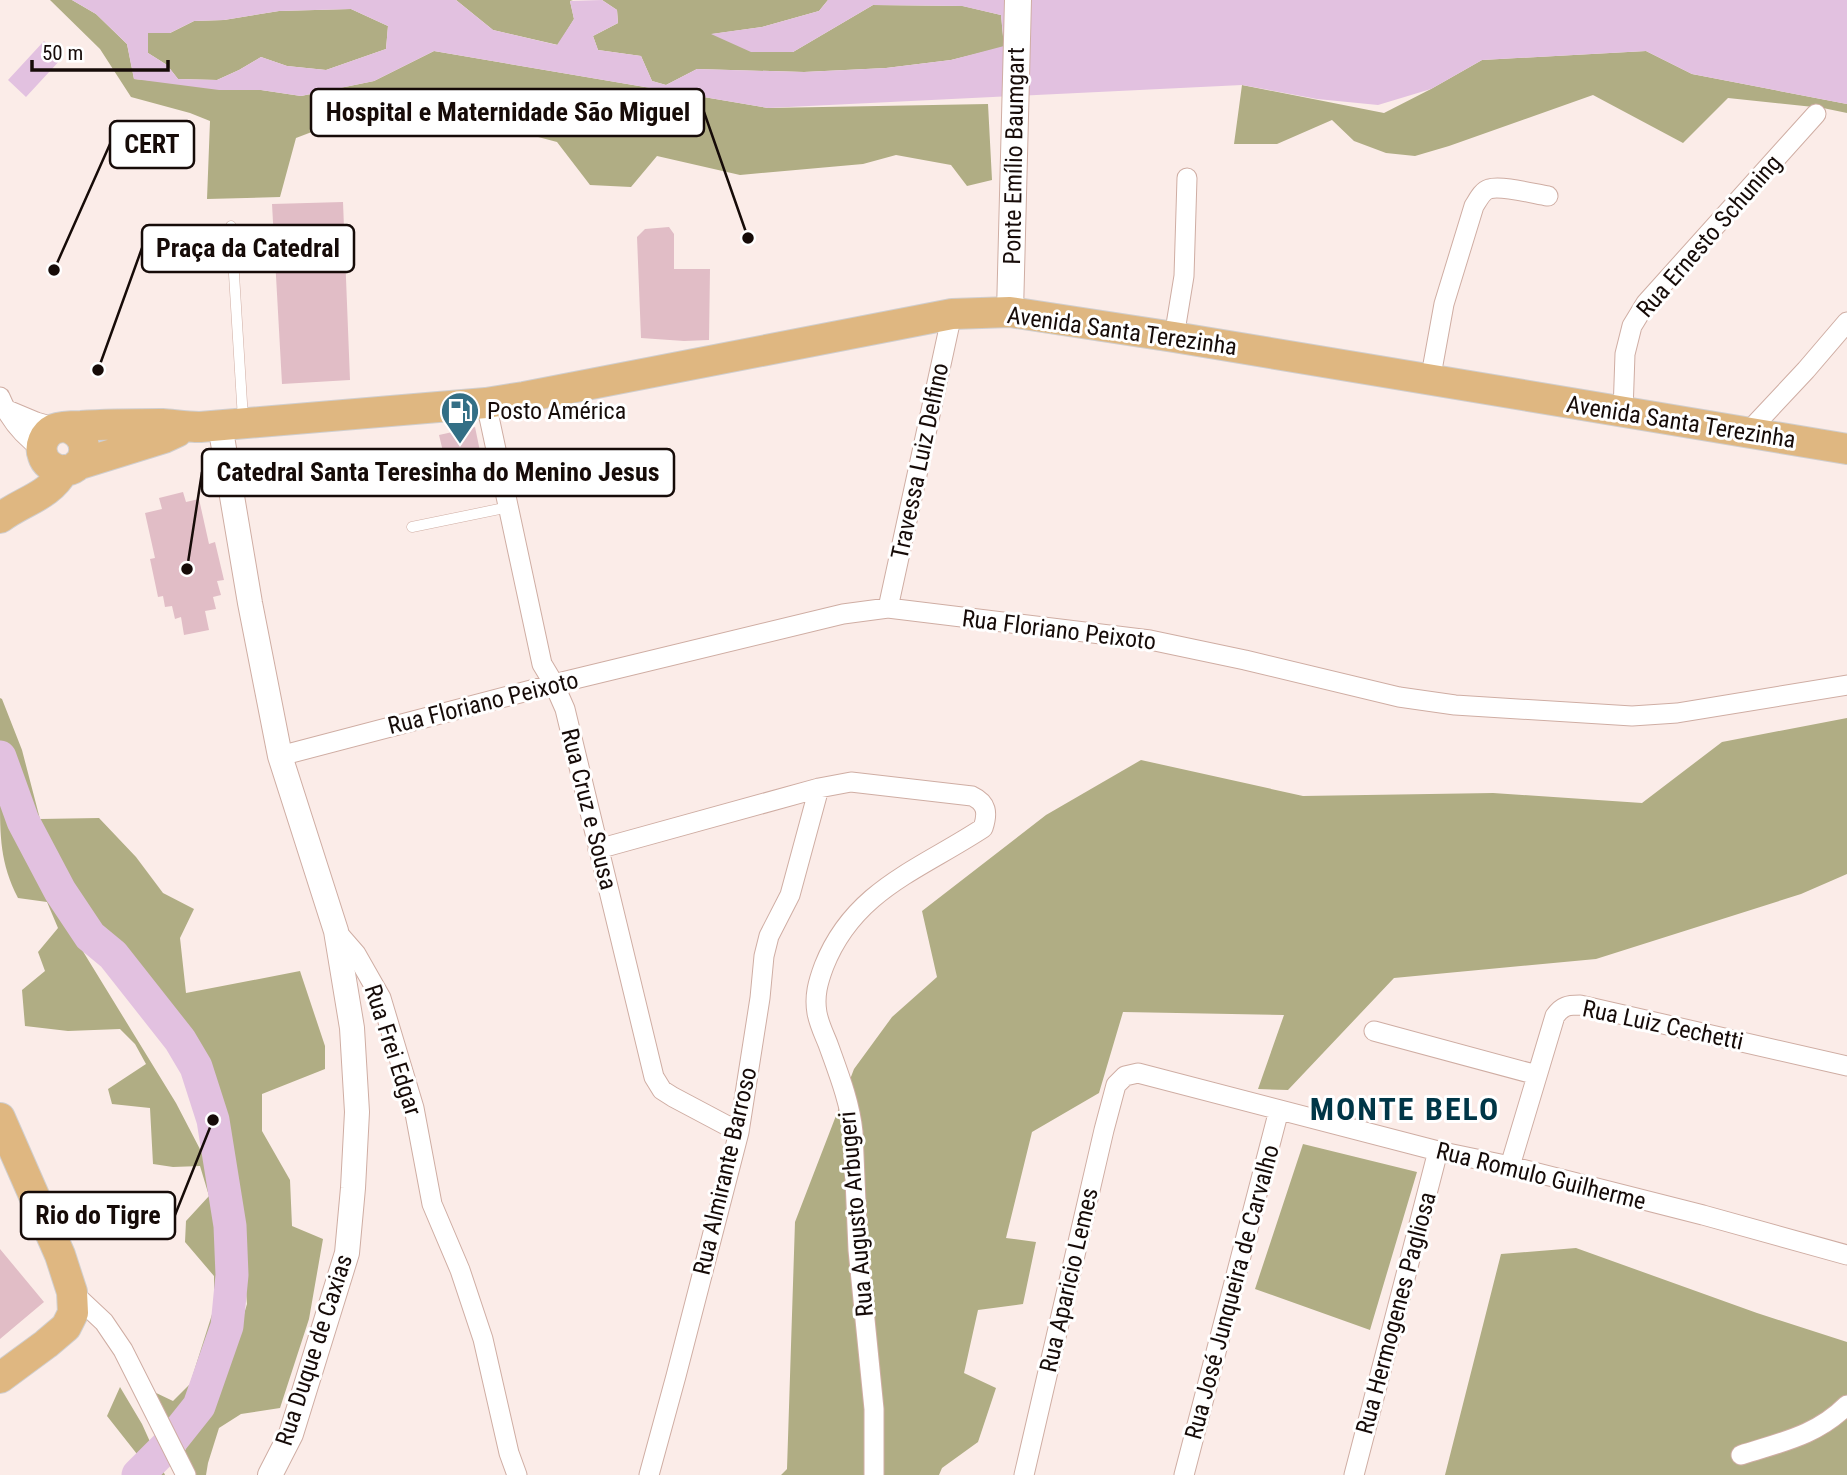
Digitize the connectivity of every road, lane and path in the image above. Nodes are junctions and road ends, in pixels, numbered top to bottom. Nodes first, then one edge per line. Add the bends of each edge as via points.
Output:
1 (1018, 0) edge
2 (1816, 114) dead end
3 (1187, 178) dead end
4 (1548, 196) dead end
5 (231, 226) dead end
6 (1010, 312) junction
7 (952, 314) junction
8 (1847, 322) edge
9 (1174, 337) junction
10 (1430, 381) junction
11 (2, 403) edge
12 (486, 403) junction
13 (1623, 412) junction
14 (232, 424) junction
15 (188, 427) junction
16 (1748, 432) junction
17 (58, 449) junction
18 (1847, 449) edge
19 (509, 507) junction
20 (4, 515) edge
21 (412, 527) dead end
22 (888, 608) junction
23 (554, 684) junction
24 (1847, 685) edge
25 (279, 756) junction
26 (819, 788) junction
27 (598, 849) junction
28 (336, 931) junction
29 (1374, 1031) dead end
30 (1847, 1066) edge
31 (1536, 1074) junction
32 (1116, 1085) joint
33 (1279, 1110) junction
34 (0, 1118) edge
35 (739, 1132) junction
36 (1438, 1151) junction
37 (1510, 1166) junction
38 (1847, 1255) edge
39 (72, 1292) junction
40 (0, 1378) edge
41 (1847, 1405) edge
42 (1741, 1455) dead end
43 (186, 1475) edge
44 (270, 1475) edge
45 (517, 1475) edge
46 (649, 1475) edge
47 (874, 1475) edge
48 (1024, 1475) edge
49 (1184, 1475) edge
50 (1354, 1475) edge

1 - 6 main road, Ponte Emílio Baumgart
2 - 13 street, Rua Ernesto Schuning via 1646,303 1632,326 1625,354
3 - 9 street via 1184,276
4 - 10 street via 1499,188 1480,195 1444,304
5 - 14 lane
6 - 7 main road, Avenida Santa Terezinha
6 - 9 main road, Avenida Santa Terezinha
7 - 12 main road, Avenida Santa Terezinha
7 - 22 street, Travessa Luiz Delfino
8 - 16 street
9 - 10 main road, Avenida Santa Terezinha
10 - 13 main road, Avenida Santa Terezinha
11 - 17 street via 22,433
12 - 14 main road, Avenida Santa Terezinha
12 - 19 street, Rua Cruz e Sousa
13 - 16 main road, Avenida Santa Terezinha
14 - 15 main road, Avenida Santa Terezinha
14 - 25 street, Rua Frei Edgar via 250,603
15 - 17 main road, Avenida Santa Terezinha via 164,438
15 - 17 main road, Avenida Santa Terezinha via 164,424
16 - 18 main road, Avenida Santa Terezinha
17 - 20 main road via 57,483
19 - 21 lane
19 - 23 street, Rua Cruz e Sousa via 542,664
22 - 23 street, Rua Floriano Peixoto via 843,614
22 - 24 street, Rua Floriano Peixoto via 1150,640 1399,697 1455,705 1632,716
23 - 25 street, Rua Floriano Peixoto
23 - 27 street, Rua Cruz e Sousa via 565,709
25 - 28 street, Rua Frei Edgar
26 - 27 street, Rua Augusto Arbugeri
26 - 35 street, Rua Almirante Barroso via 790,895 764,956
26 - 47 street, Rua Augusto Arbugeri via 851,782 972,796 981,800 986,818 983,828 864,904 830,952 817,984 817,1014 852,1121 858,1250 874,1409
27 - 35 street, Rua Cruz e Sousa via 654,1077 662,1090
28 - 44 street, Rua Duque de Caxias via 352,1028 357,1112 347,1253 291,1434
28 - 45 street, Rua Frei Edgar via 356,954 381,998 414,1108 432,1204 483,1339
29 - 31 street
30 - 31 street, Rua Luiz Cechetti via 1569,1005 1555,1016
31 - 37 street, Rua Luiz Cechetti
32 - 33 street, Rua Romulo Guilherme via 1125,1076 1138,1073
32 - 48 street, Rua Aparicio Lemes
33 - 36 street, Rua Romulo Guilherme
33 - 49 street, Rua José Junqueira de Carvalho
34 - 39 main road
35 - 46 street, Rua Almirante Barroso
36 - 37 street, Rua Romulo Guilherme
36 - 50 street, Rua Hermogenes Pagliosa
37 - 38 street, Rua Romulo Guilherme
39 - 40 main road via 73,1313 66,1326
39 - 43 street via 104,1322 123,1350
41 - 42 street via 1824,1425

